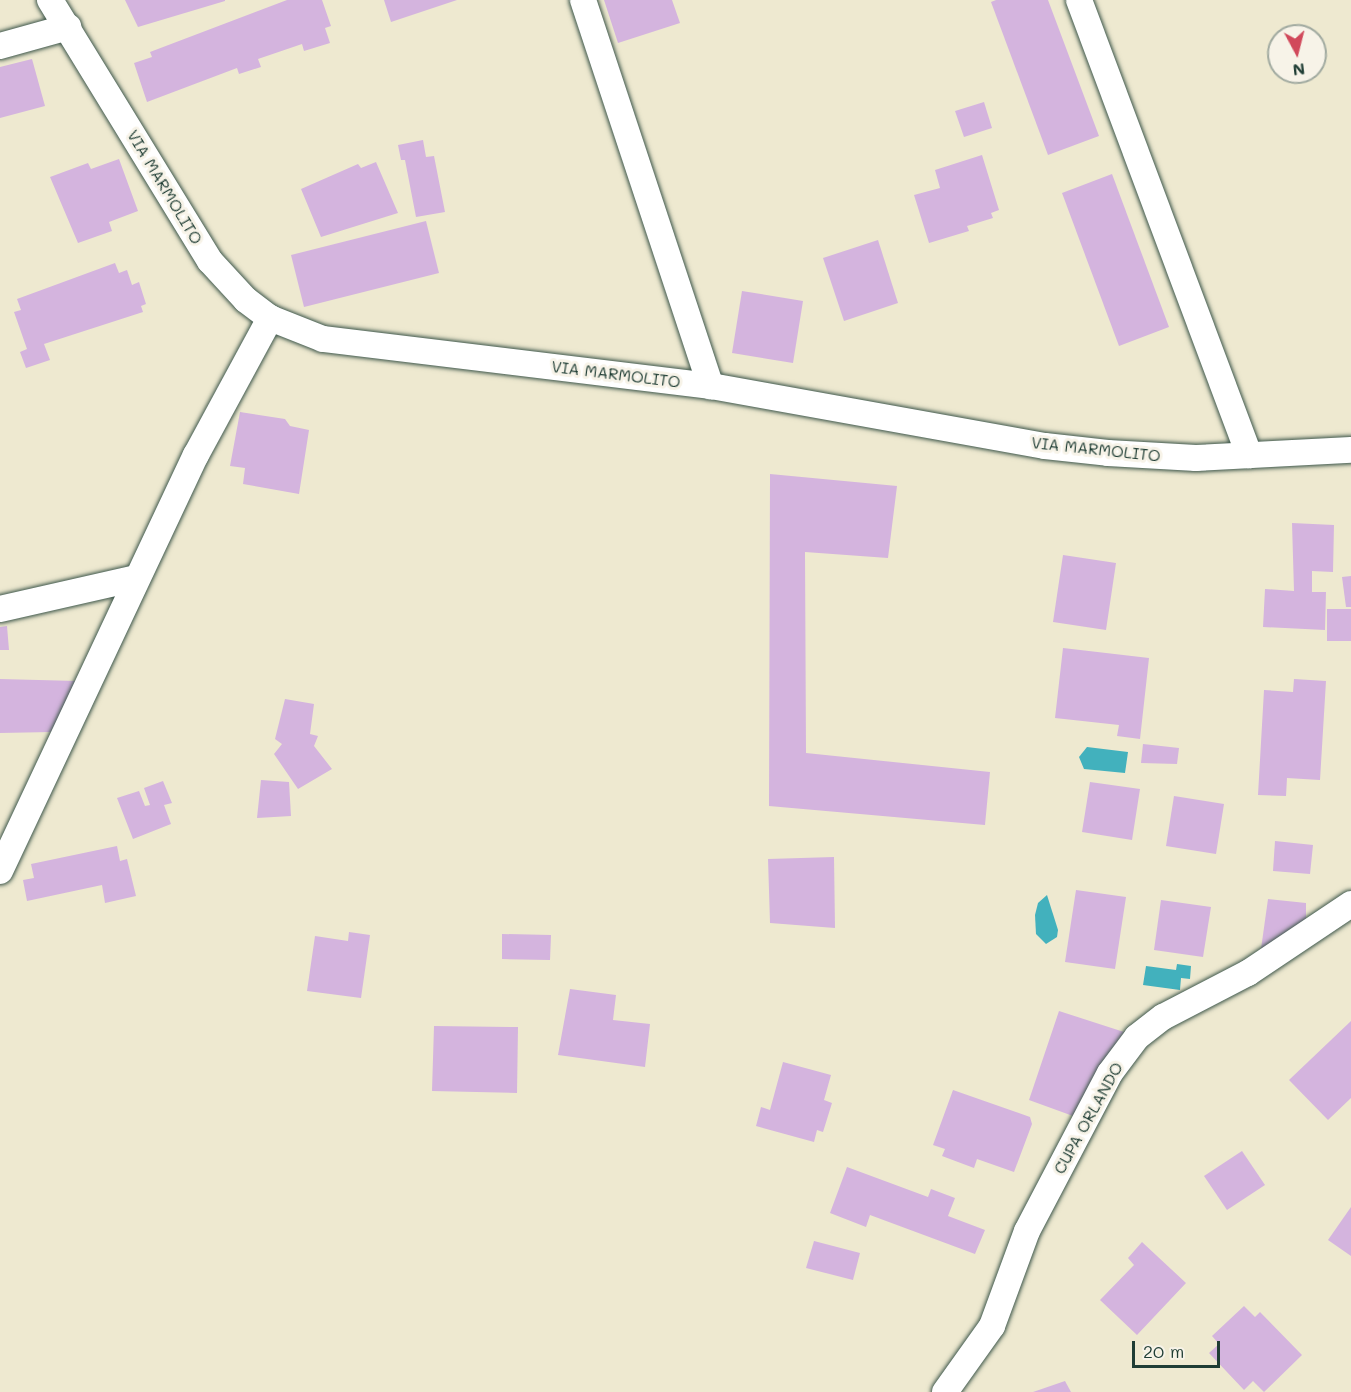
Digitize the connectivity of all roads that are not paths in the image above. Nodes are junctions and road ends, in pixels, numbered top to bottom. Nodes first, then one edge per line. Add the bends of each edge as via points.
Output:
1 (50, 0) edge
2 (583, 0) edge
3 (1079, 0) edge
4 (68, 27) junction
5 (0, 46) edge
6 (270, 318) junction
7 (711, 386) junction
8 (1351, 450) edge
9 (1249, 455) junction
10 (137, 578) junction
11 (0, 609) edge
12 (0, 871) edge
13 (1351, 904) edge
14 (945, 1392) edge

1 - 4 street, VIA MARMOLITO
2 - 7 street
3 - 9 street
4 - 5 street
4 - 6 street, VIA MARMOLITO via 210,261 246,300
6 - 7 street, VIA MARMOLITO via 323,339
6 - 10 street via 196,455
7 - 9 street, VIA MARMOLITO via 1045,446 1196,458
8 - 9 street, VIA MARMOLITO
10 - 11 street
10 - 12 street
13 - 14 street, CUPA ORLANDO via 1248,973 1163,1017 1137,1037 1110,1073 1027,1231 992,1326

